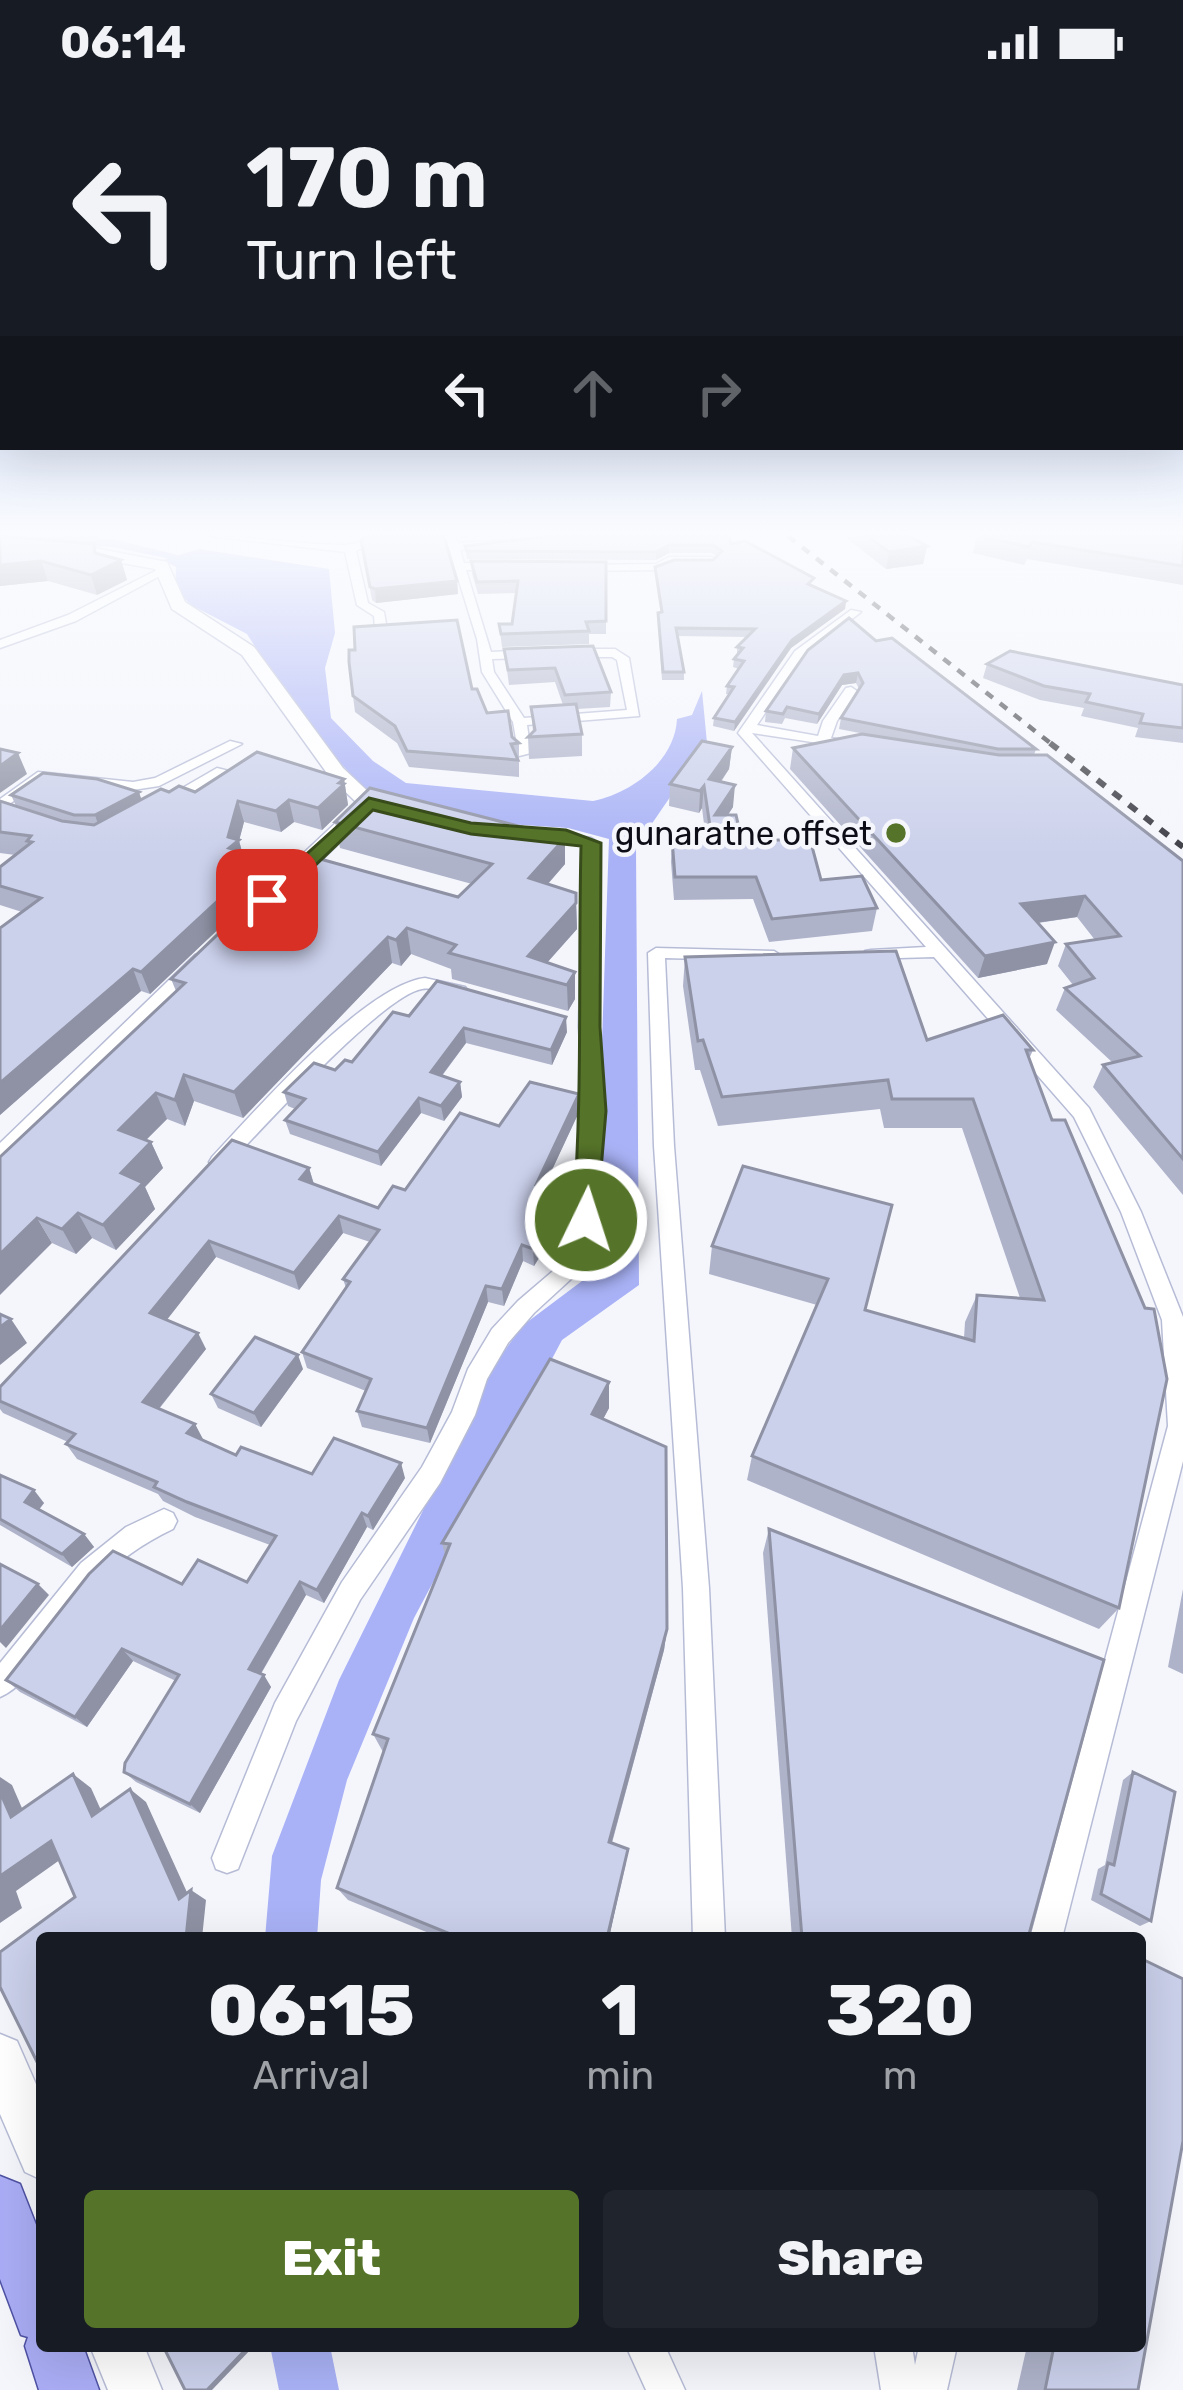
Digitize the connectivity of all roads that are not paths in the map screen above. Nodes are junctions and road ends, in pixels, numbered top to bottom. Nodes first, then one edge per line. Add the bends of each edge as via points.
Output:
1 (237, 644) edge
2 (483, 644) edge
3 (813, 644) edge
4 (483, 656) junction
5 (851, 691) edge
6 (520, 722) junction
7 (748, 727) junction
8 (823, 741) junction
9 (236, 744) dead end
10 (882, 750) edge
11 (524, 753) edge
12 (222, 771) edge
13 (0, 808) edge
14 (152, 810) edge
15 (20, 817) edge
16 (492, 830) edge
17 (267, 900) edge
18 (220, 945) edge
19 (936, 952) junction
20 (798, 956) edge
21 (844, 956) edge
22 (484, 998) edge
23 (0, 1160) edge
24 (210, 1171) edge
25 (164, 1521) dead end
26 (0, 1684) edge
27 (227, 1858) dead end
28 (709, 1932) edge
29 (1048, 1932) edge
30 (0, 2058) edge
31 (36, 2141) edge
32 (0, 2204) edge
33 (36, 2298) edge
34 (55, 2352) edge
35 (119, 2352) edge
36 (648, 2352) edge
37 (894, 2352) edge
38 (937, 2352) edge
39 (69, 2390) edge
40 (135, 2390) edge
41 (667, 2390) edge
42 (900, 2390) edge
43 (928, 2390) edge

1 - 17 street via 336,772 378,807
2 - 4 street
3 - 7 street
4 - 6 street
4 - 6 street via 623,658 634,713
5 - 8 street
6 - 11 street
7 - 8 street
7 - 19 street via 745,733
8 - 10 street
9 - 13 street via 159,782 44,776
12 - 14 street
13 - 15 street
16 - 27 street via 591,843 578,1024 594,1111 584,1257 526,1307 476,1376 430,1475 351,1592 285,1713
18 - 23 street
19 - 21 street
19 - 29 street via 1082,1113 1173,1320 1180,1426
20 - 28 street via 656,953
22 - 24 street via 412,985 378,1007
25 - 26 street via 130,1534 93,1568
30 - 31 street
32 - 33 main road
34 - 39 main road
35 - 40 street
36 - 41 street
37 - 42 street
38 - 43 street

